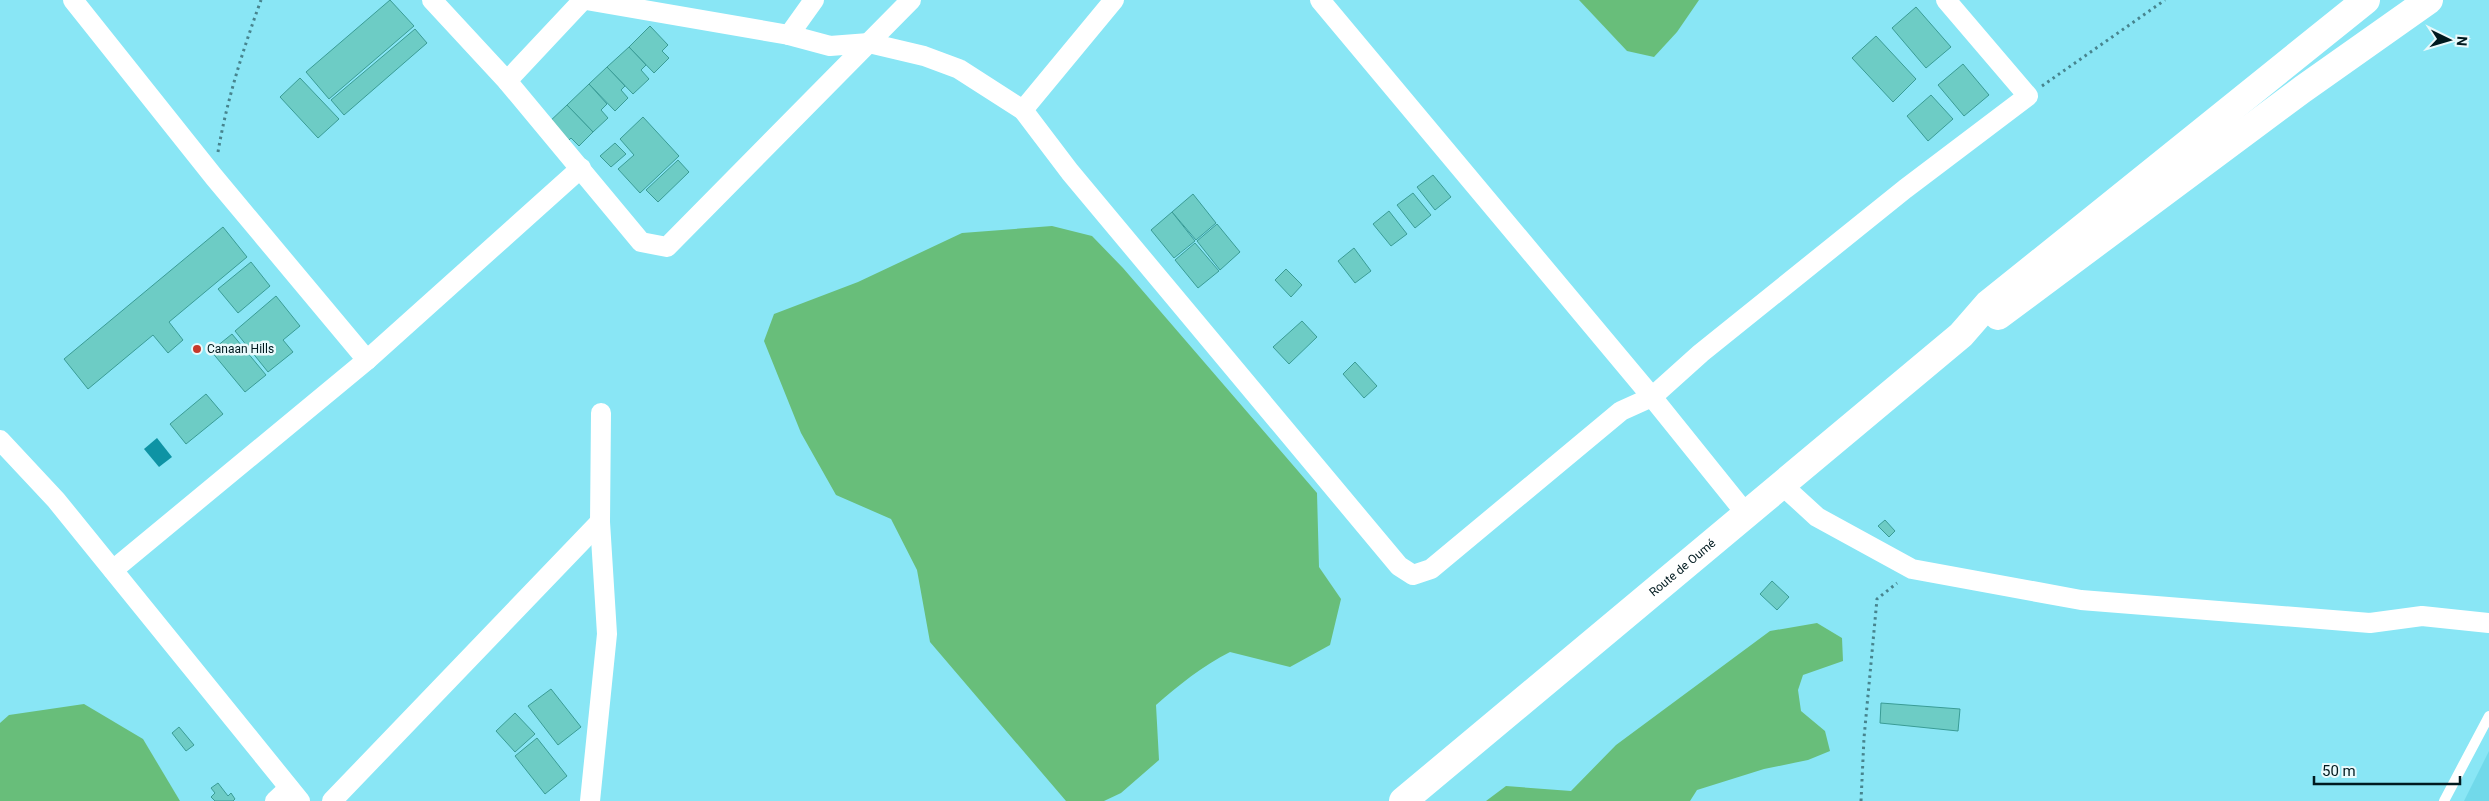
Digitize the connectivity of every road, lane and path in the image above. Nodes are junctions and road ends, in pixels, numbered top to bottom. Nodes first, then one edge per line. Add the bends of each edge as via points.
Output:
1 (73, 0) edge
2 (261, 0) edge
3 (432, 0) edge
4 (584, 0) edge
5 (814, 0) edge
6 (911, 0) edge
7 (1114, 0) edge
8 (1320, 0) edge
9 (1946, 0) edge
10 (2165, 0) edge
11 (2366, 0) edge
12 (2429, 0) edge
13 (789, 35) junction
14 (869, 43) junction
15 (507, 81) junction
16 (2028, 96) junction
17 (1024, 110) junction
18 (580, 168) junction
19 (214, 177) junction
20 (1961, 335) junction
21 (367, 360) junction
22 (1652, 397) junction
23 (601, 413) dead end
24 (0, 440) edge
25 (1782, 485) junction
26 (1747, 515) junction
27 (600, 522) junction
28 (1912, 569) junction
29 (113, 570) junction
30 (2489, 623) edge
31 (2489, 716) edge
32 (288, 797) edge
33 (332, 801) edge
34 (590, 801) edge
35 (1404, 801) edge
36 (1861, 801) edge
37 (2444, 801) edge

1 - 19 street
2 - 19 path via 238,64
3 - 15 street
4 - 13 street
4 - 15 street
5 - 13 street
6 - 14 street
7 - 17 street
8 - 22 street
9 - 16 street
10 - 16 path
11 - 20 main road via 1995,298
12 - 20 main road via 2295,95 2028,296
13 - 14 street via 830,46
14 - 17 street via 924,56 959,69
14 - 18 street via 667,247 642,242
15 - 18 street
16 - 22 street via 1905,189
17 - 22 street via 1070,172 1392,558 1413,576 1431,569 1621,411
18 - 21 street
19 - 21 street
20 - 25 main road, Route de Oumé
21 - 29 street
22 - 26 street
23 - 27 street
24 - 29 street via 56,500
25 - 26 main road, Route de Oumé
25 - 28 street via 1817,517
26 - 35 main road, Route de Oumé
27 - 33 street
27 - 34 street via 606,634
28 - 30 street via 2081,600 2370,623 2422,616
28 - 36 path via 1877,599
29 - 32 street
31 - 37 lane

